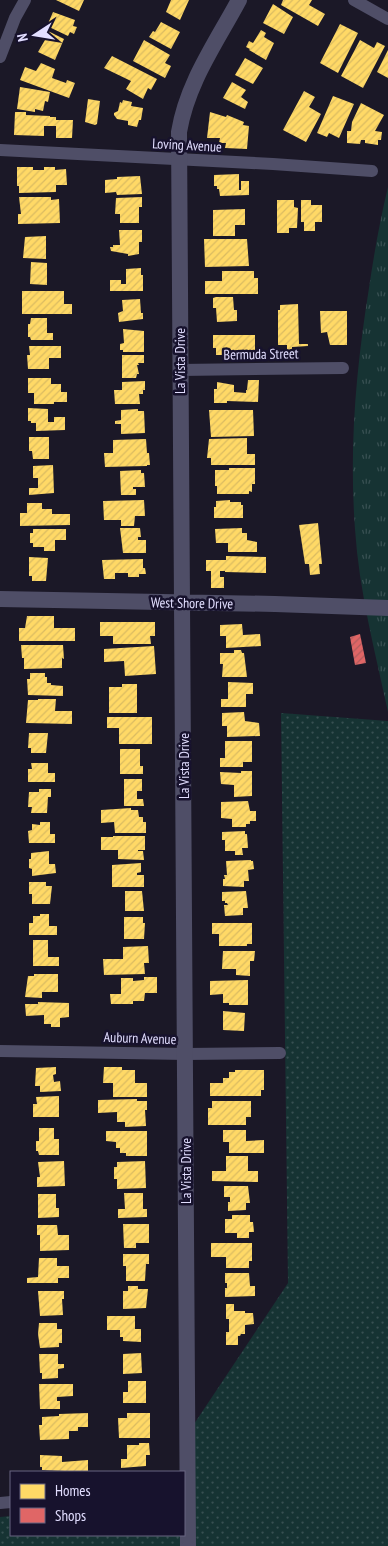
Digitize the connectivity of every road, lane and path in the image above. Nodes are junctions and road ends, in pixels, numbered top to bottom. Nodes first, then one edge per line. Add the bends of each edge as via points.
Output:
1 (25, 0) edge
2 (240, 0) edge
3 (354, 0) edge
4 (388, 19) edge
5 (0, 56) edge
6 (0, 150) edge
7 (179, 159) junction
8 (372, 171) dead end
9 (343, 368) dead end
10 (180, 370) junction
11 (0, 599) edge
12 (182, 603) junction
13 (386, 608) edge
14 (0, 1050) edge
15 (280, 1053) dead end
16 (186, 1054) junction
17 (186, 1486) edge
18 (188, 1546) edge

1 - 5 street
2 - 7 street, La Vista Drive via 186,101 179,132
3 - 4 street
6 - 7 street, Loving Avenue
7 - 8 street, Loving Avenue
7 - 10 street, La Vista Drive
9 - 10 street, Bermuda Street
10 - 12 street, La Vista Drive
11 - 12 street, West Shore Drive
12 - 13 street, West Shore Drive
12 - 16 street, La Vista Drive
14 - 16 street, Auburn Avenue
15 - 16 street, Auburn Avenue
16 - 17 street, La Vista Drive
17 - 18 street, La Vista Drive

